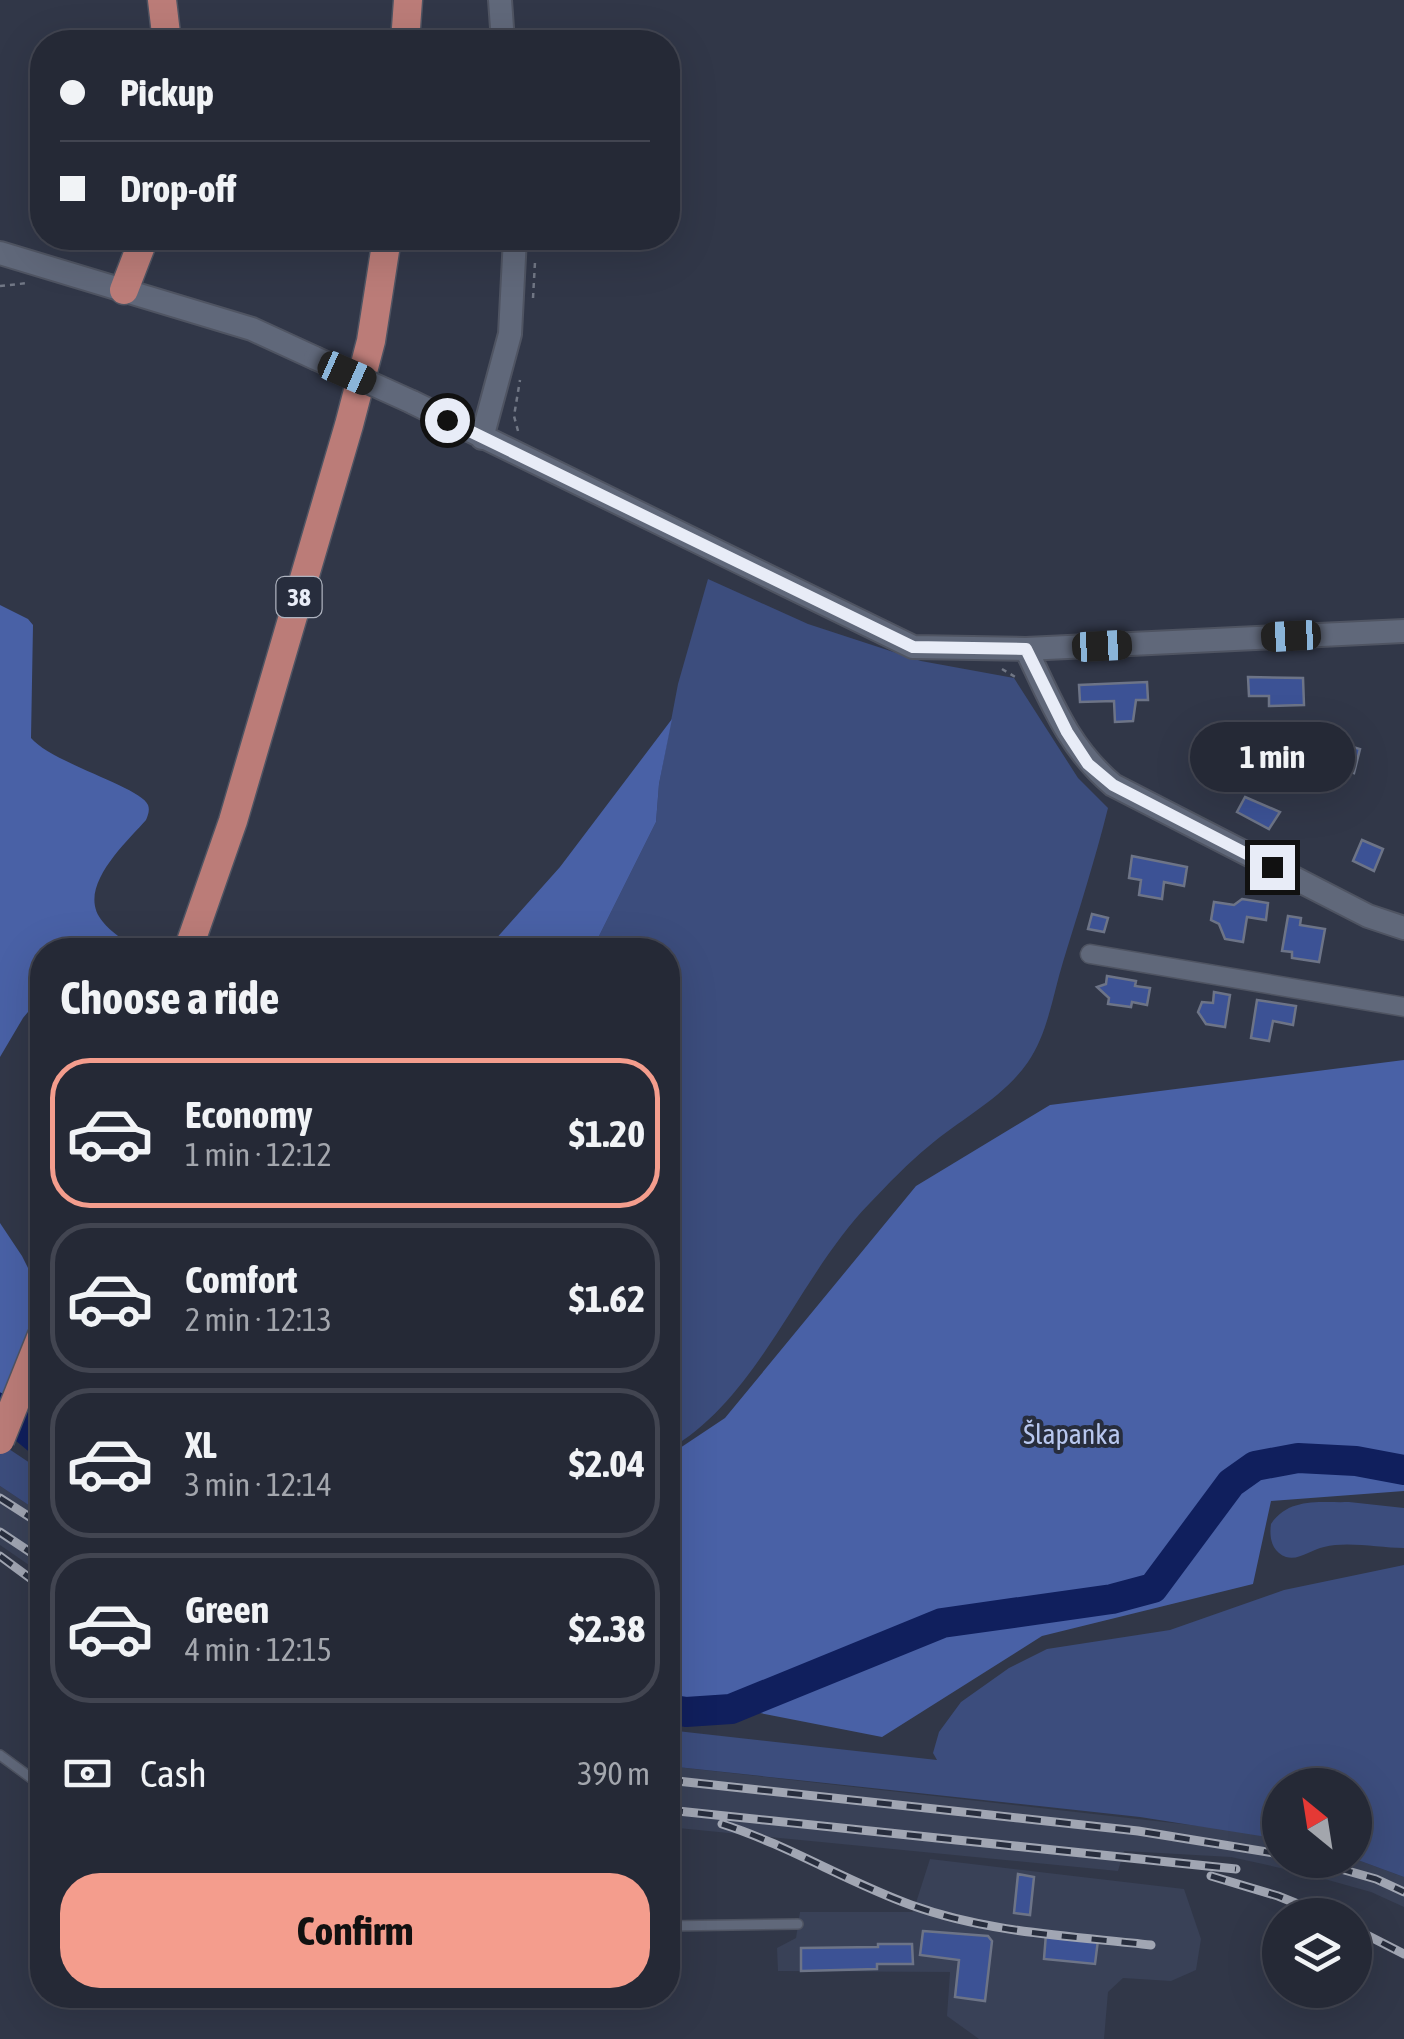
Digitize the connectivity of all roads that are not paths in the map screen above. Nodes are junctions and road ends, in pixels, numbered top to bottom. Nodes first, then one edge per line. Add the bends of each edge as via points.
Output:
1 (162, 0) edge
2 (408, 0) edge
3 (500, 0) edge
4 (166, 30) edge
5 (406, 30) edge
6 (502, 30) edge
7 (139, 250) edge
8 (385, 250) edge
9 (516, 250) edge
10 (0, 253) edge
11 (124, 290) junction
12 (482, 438) junction
13 (1404, 631) edge
14 (1026, 649) junction
15 (1404, 928) edge
16 (192, 938) edge
17 (1090, 954) dead end
18 (1404, 1007) edge
19 (30, 1365) edge
20 (0, 1440) edge
21 (0, 1755) edge
22 (30, 1777) edge
23 (798, 1924) dead end
24 (680, 1926) edge

1 - 4 main road
2 - 5 main road
3 - 6 street
7 - 11 main road
8 - 16 main road, 38 via 350,425
9 - 12 street via 510,334
10 - 11 street
11 - 12 street, bridge via 252,329
12 - 14 street via 913,647
13 - 14 street
14 - 15 street via 1067,732 1088,764 1113,785 1368,916
17 - 18 street
19 - 20 main road, bridge
21 - 22 lane
23 - 24 lane

